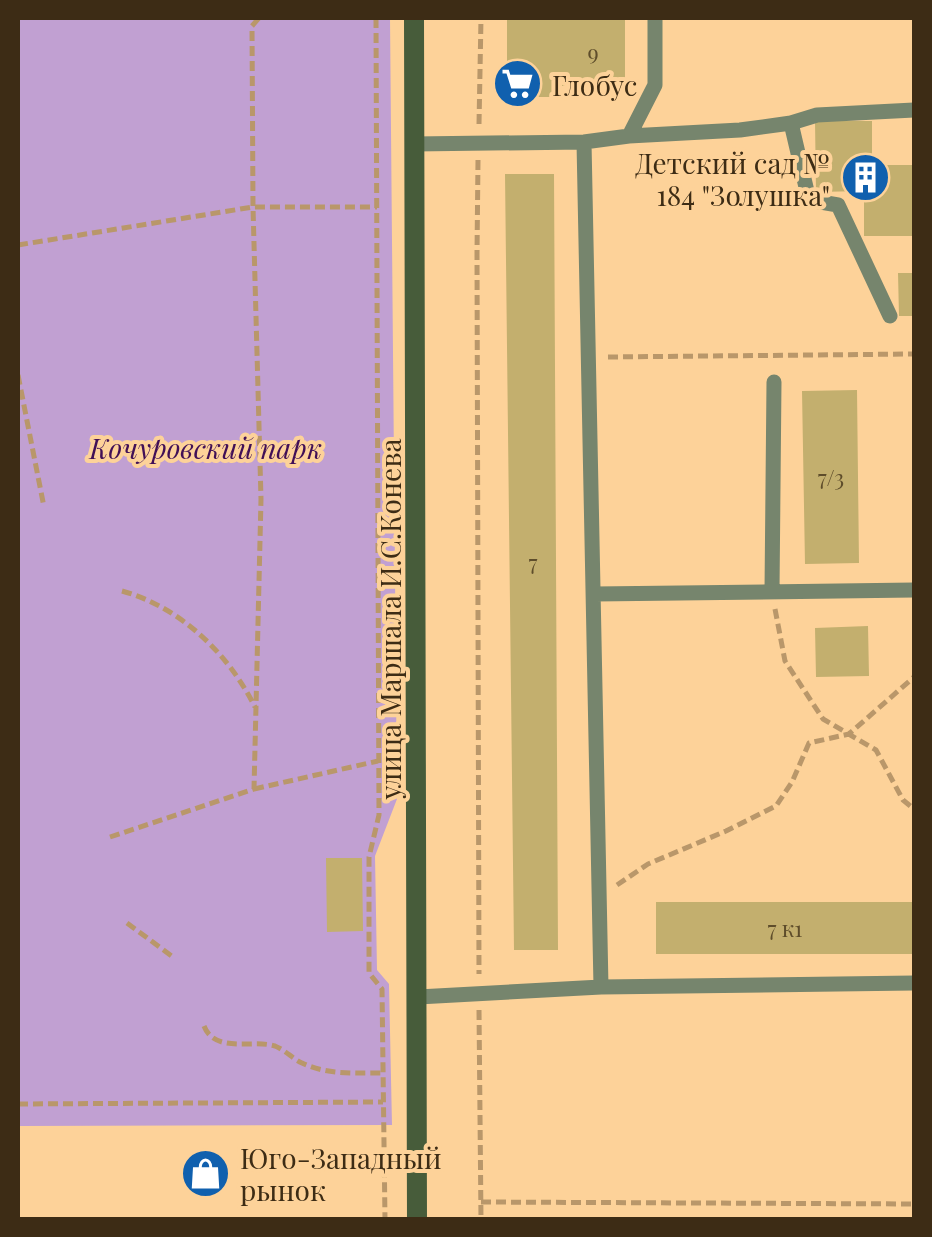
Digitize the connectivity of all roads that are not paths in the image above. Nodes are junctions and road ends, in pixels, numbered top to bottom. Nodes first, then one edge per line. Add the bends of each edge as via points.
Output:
1 (414, 18) edge
2 (655, 18) edge
3 (914, 110) edge
4 (792, 123) junction
5 (628, 136) junction
6 (584, 142) junction
7 (414, 144) junction
8 (890, 316) dead end
9 (774, 382) dead end
10 (914, 590) edge
11 (772, 591) junction
12 (595, 594) junction
13 (914, 983) edge
14 (601, 986) junction
15 (418, 997) junction
16 (418, 1220) edge

1 - 7 main road, улица Маршала И.С.Конева
2 - 5 lane via 655,85
3 - 4 lane via 818,115
4 - 5 lane
4 - 8 lane via 809,200 838,205
5 - 6 lane
6 - 7 lane
6 - 12 lane
7 - 15 main road, улица Маршала И.С.Конева
9 - 11 lane
10 - 11 lane
11 - 12 lane
12 - 14 lane
13 - 14 lane
14 - 15 lane
15 - 16 main road, улица Маршала И.С.Конева

